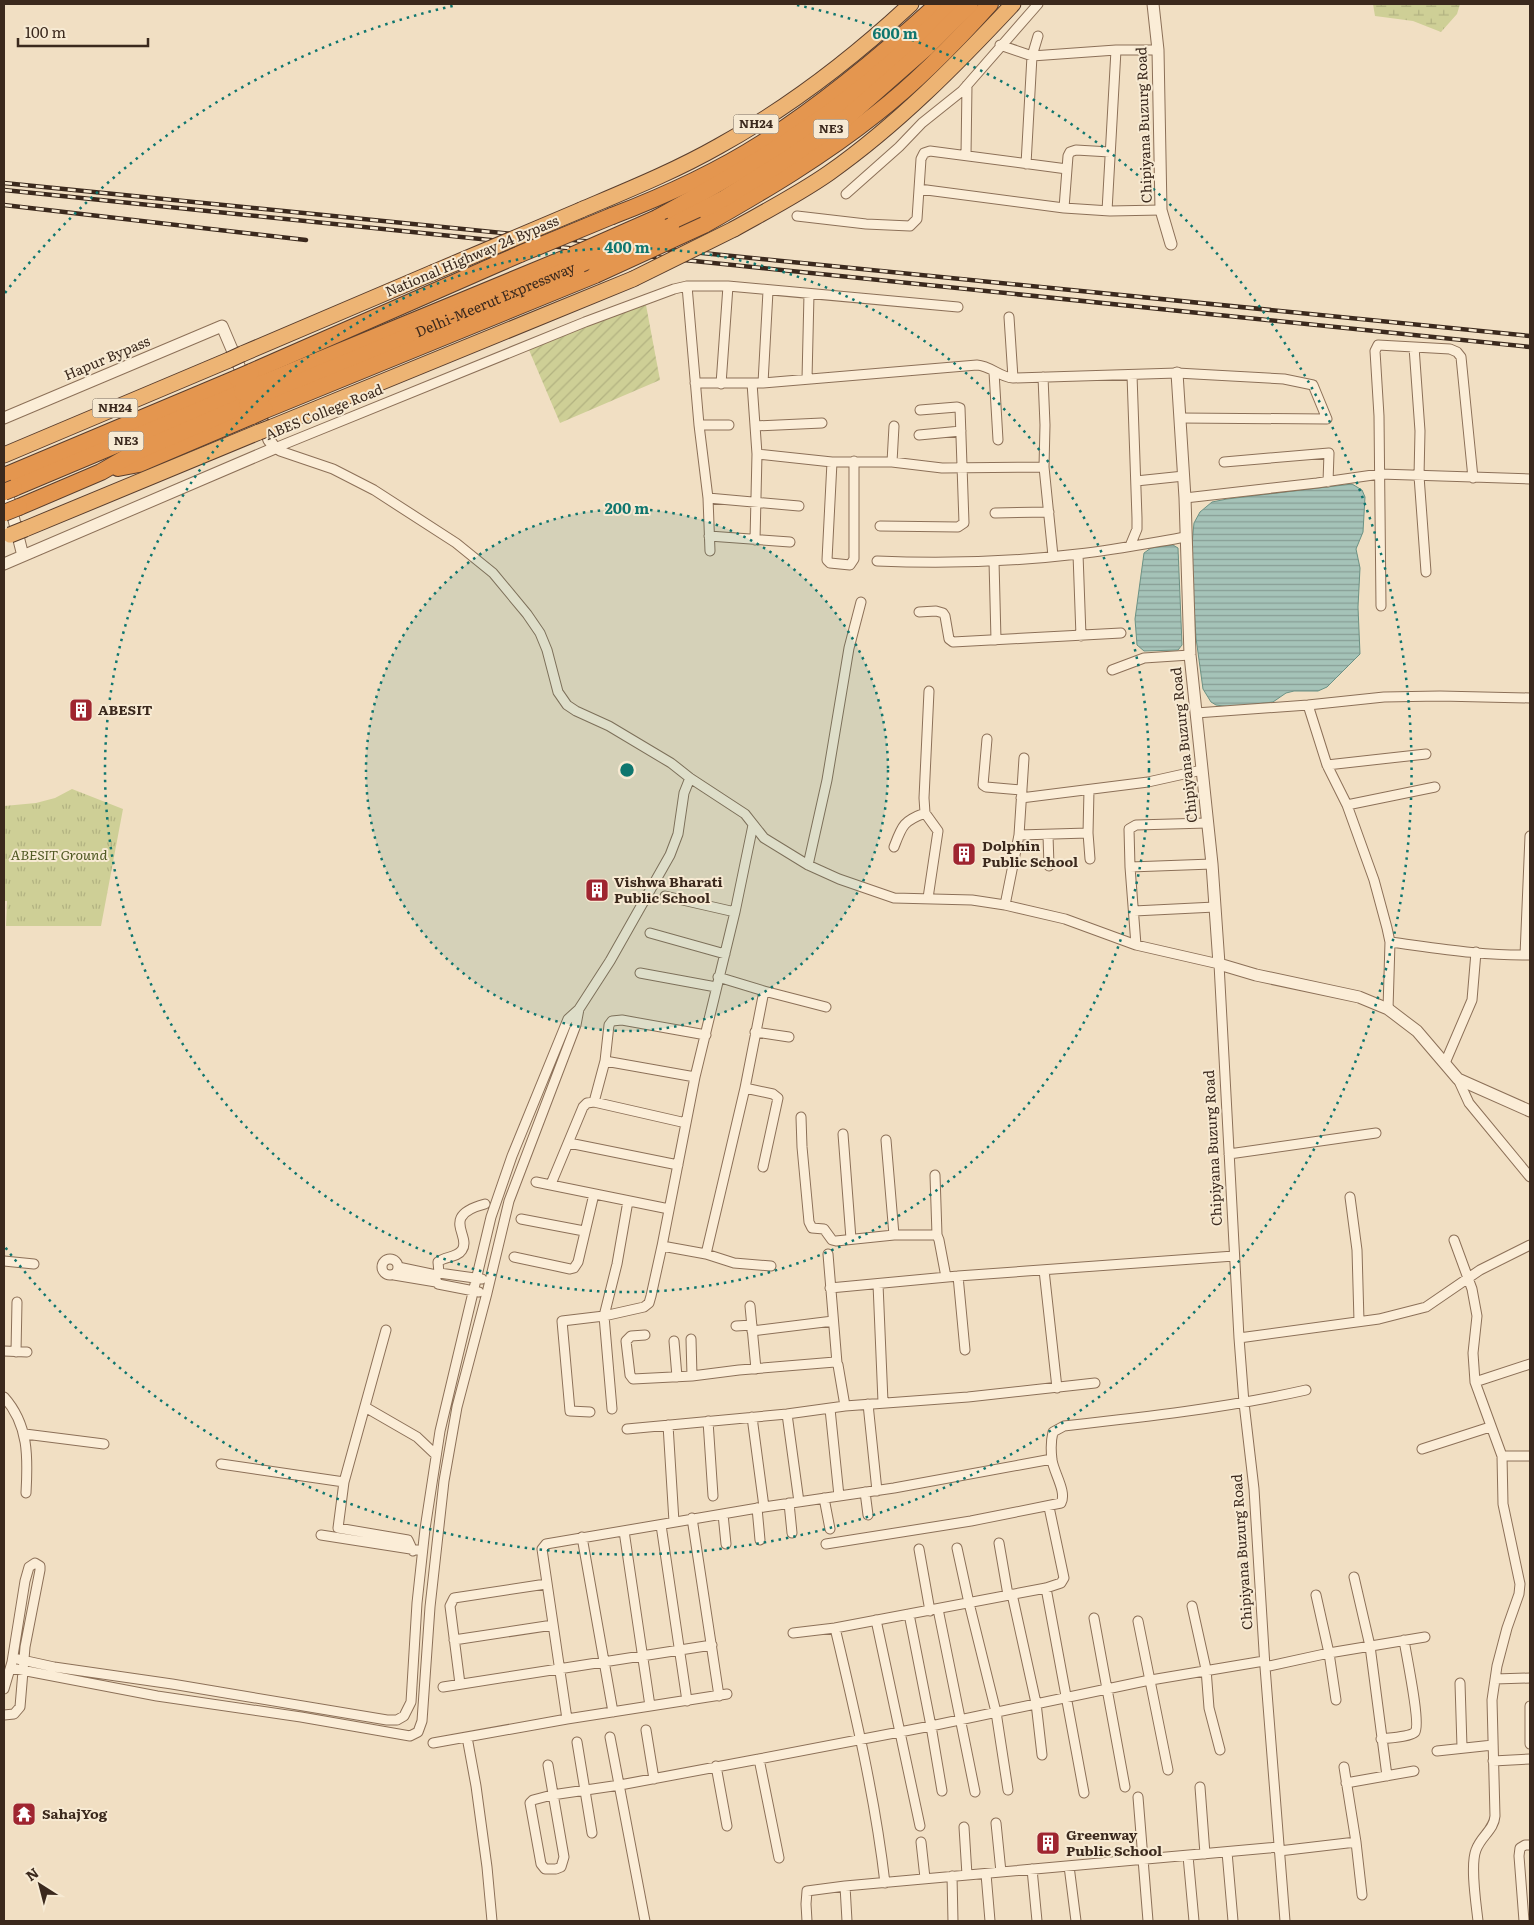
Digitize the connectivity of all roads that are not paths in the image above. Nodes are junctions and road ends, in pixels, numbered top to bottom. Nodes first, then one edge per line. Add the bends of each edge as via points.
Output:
1 (911, 4) edge
2 (938, 4) edge
3 (954, 4) edge
4 (970, 4) edge
5 (990, 4) edge
6 (1013, 4) edge
7 (1038, 4) edge
8 (1153, 4) edge
9 (1038, 36) dead end
10 (1000, 45) junction
11 (1116, 50) junction
12 (1158, 50) junction
13 (1032, 56) junction
14 (967, 85) junction
15 (1110, 152) junction
16 (966, 155) junction
17 (1026, 164) junction
18 (1067, 169) junction
19 (919, 189) junction
20 (846, 194) dead end
21 (1064, 208) junction
22 (1161, 210) junction
23 (1107, 211) junction
24 (797, 216) dead end
25 (664, 222) junction
26 (1171, 244) dead end
27 (687, 286) junction
28 (728, 286) junction
29 (768, 290) junction
30 (809, 294) junction
31 (958, 307) dead end
32 (1009, 316) dead end
33 (1414, 347) junction
34 (994, 372) junction
35 (1177, 373) junction
36 (1132, 374) junction
37 (1043, 377) junction
38 (1013, 378) junction
39 (807, 379) junction
40 (696, 383) junction
41 (752, 383) junction
42 (763, 383) junction
43 (721, 384) junction
44 (251, 394) junction
45 (920, 410) dead end
46 (4, 418) edge
47 (1180, 418) junction
48 (822, 423) dead end
49 (699, 425) junction
50 (729, 425) dead end
51 (755, 426) junction
52 (894, 426) dead end
53 (961, 431) junction
54 (918, 435) dead end
55 (998, 440) dead end
56 (275, 448) junction
57 (757, 454) junction
58 (5, 455) edge
59 (854, 461) junction
60 (832, 462) junction
61 (892, 462) junction
62 (1224, 462) dead end
63 (1044, 467) junction
64 (961, 469) junction
65 (1380, 474) junction
66 (1184, 476) junction
67 (1419, 476) junction
68 (1473, 478) junction
69 (1530, 479) edge
70 (7, 482) edge
71 (1136, 482) junction
72 (1328, 482) junction
73 (708, 498) junction
74 (1185, 498) junction
75 (756, 502) junction
76 (798, 506) dead end
77 (9, 511) edge
78 (995, 512) dead end
79 (1049, 512) junction
80 (880, 526) dead end
81 (709, 536) junction
82 (7, 537) edge
83 (1186, 537) junction
84 (755, 540) junction
85 (790, 542) dead end
86 (1130, 546) junction
87 (710, 551) dead end
88 (1078, 554) junction
89 (23, 556) junction
90 (1053, 556) junction
91 (877, 561) dead end
92 (994, 561) junction
93 (4, 564) edge
94 (1426, 572) dead end
95 (861, 602) dead end
96 (1382, 606) dead end
97 (919, 612) dead end
98 (1121, 633) dead end
99 (1081, 636) junction
100 (996, 640) junction
101 (1190, 655) junction
102 (1112, 670) dead end
103 (930, 691) dead end
104 (1530, 698) edge
105 (1308, 705) junction
106 (1196, 713) junction
107 (987, 739) dead end
108 (1426, 754) dead end
109 (1024, 758) dead end
110 (1327, 765) junction
111 (1202, 770) junction
112 (690, 778) junction
113 (1435, 787) dead end
114 (1089, 790) junction
115 (1021, 794) junction
116 (1347, 806) junction
117 (925, 813) junction
118 (1207, 823) junction
119 (753, 824) junction
120 (1088, 833) junction
121 (1019, 835) junction
122 (1048, 835) junction
123 (1530, 836) edge
124 (894, 847) dead end
125 (1090, 859) dead end
126 (1212, 864) junction
127 (808, 865) junction
128 (1049, 866) dead end
129 (1130, 867) junction
130 (665, 896) dead end
131 (928, 898) junction
132 (1004, 905) junction
133 (1215, 907) junction
134 (1134, 911) junction
135 (735, 912) junction
136 (650, 933) dead end
137 (1390, 942) junction
138 (1136, 945) junction
139 (1476, 952) junction
140 (725, 954) junction
141 (1528, 955) edge
142 (1219, 964) junction
143 (640, 972) dead end
144 (718, 977) junction
145 (716, 988) junction
146 (764, 991) junction
147 (826, 1007) dead end
148 (579, 1009) junction
149 (1388, 1009) junction
150 (755, 1032) junction
151 (706, 1034) junction
152 (789, 1037) dead end
153 (605, 1061) junction
154 (1445, 1063) junction
155 (694, 1077) junction
156 (1458, 1079) junction
157 (745, 1088) junction
158 (594, 1102) junction
159 (1530, 1111) edge
160 (802, 1117) dead end
161 (686, 1123) junction
162 (1376, 1133) dead end
163 (843, 1134) dead end
164 (886, 1140) dead end
165 (569, 1143) junction
166 (1229, 1154) junction
167 (678, 1165) junction
168 (763, 1167) dead end
169 (934, 1175) dead end
170 (1530, 1177) edge
171 (536, 1182) dead end
172 (551, 1184) junction
173 (594, 1194) junction
174 (1350, 1197) dead end
175 (628, 1201) junction
176 (485, 1204) dead end
177 (669, 1209) junction
178 (521, 1219) dead end
179 (584, 1231) junction
180 (894, 1235) junction
181 (937, 1235) junction
182 (851, 1239) junction
183 (1454, 1240) dead end
184 (1530, 1245) edge
185 (662, 1246) junction
186 (706, 1254) junction
187 (828, 1254) dead end
188 (1234, 1256) junction
189 (514, 1258) dead end
190 (4, 1261) edge
191 (34, 1264) dead end
192 (771, 1266) dead end
193 (1044, 1270) junction
194 (396, 1271) dead end
195 (958, 1276) junction
196 (437, 1277) junction
197 (946, 1277) junction
198 (477, 1278) junction
199 (1470, 1279) junction
200 (490, 1280) junction
201 (878, 1284) junction
202 (830, 1288) junction
203 (474, 1291) junction
204 (488, 1293) junction
205 (17, 1302) dead end
206 (750, 1306) dead end
207 (604, 1316) junction
208 (833, 1321) junction
209 (1359, 1321) junction
210 (736, 1326) dead end
211 (752, 1328) junction
212 (386, 1330) dead end
213 (645, 1335) dead end
214 (1239, 1338) junction
215 (691, 1339) dead end
216 (674, 1342) dead end
217 (965, 1350) dead end
218 (4, 1351) edge
219 (16, 1352) junction
220 (27, 1352) dead end
221 (837, 1363) junction
222 (1530, 1364) edge
223 (756, 1369) junction
224 (692, 1376) junction
225 (677, 1377) junction
226 (1475, 1382) junction
227 (1096, 1383) dead end
228 (1056, 1388) junction
229 (1306, 1390) dead end
230 (4, 1397) edge
231 (883, 1402) junction
232 (1244, 1403) junction
233 (868, 1404) junction
234 (845, 1406) junction
235 (365, 1407) junction
236 (612, 1409) dead end
237 (830, 1409) junction
238 (590, 1412) dead end
239 (787, 1414) junction
240 (752, 1417) junction
241 (708, 1421) junction
242 (668, 1425) junction
243 (1490, 1427) junction
244 (627, 1429) dead end
245 (440, 1430) junction
246 (452, 1433) junction
247 (25, 1434) junction
248 (104, 1444) dead end
249 (1422, 1449) dead end
250 (436, 1455) junction
251 (1502, 1456) junction
252 (1530, 1456) edge
253 (1052, 1460) junction
254 (221, 1464) dead end
255 (344, 1482) junction
256 (877, 1491) junction
257 (865, 1492) junction
258 (26, 1493) dead end
259 (713, 1496) dead end
260 (840, 1496) junction
261 (824, 1498) junction
262 (794, 1503) junction
263 (760, 1507) junction
264 (1049, 1507) junction
265 (723, 1514) junction
266 (868, 1515) dead end
267 (692, 1518) junction
268 (674, 1522) junction
269 (661, 1526) junction
270 (830, 1529) dead end
271 (624, 1531) junction
272 (792, 1533) dead end
273 (321, 1535) dead end
274 (582, 1537) junction
275 (760, 1540) dead end
276 (999, 1543) dead end
277 (726, 1544) dead end
278 (826, 1544) dead end
279 (957, 1548) dead end
280 (423, 1549) junction
281 (919, 1549) dead end
282 (413, 1551) junction
283 (436, 1551) junction
284 (1354, 1577) dead end
285 (546, 1584) junction
286 (1046, 1588) junction
287 (1010, 1595) junction
288 (1316, 1595) dead end
289 (969, 1603) junction
290 (1192, 1606) dead end
291 (934, 1610) junction
292 (909, 1614) junction
293 (1094, 1618) dead end
294 (876, 1620) junction
295 (1138, 1621) dead end
296 (553, 1625) junction
297 (835, 1628) junction
298 (793, 1633) dead end
299 (1425, 1637) dead end
300 (454, 1640) junction
301 (1404, 1640) junction
302 (712, 1645) junction
303 (1370, 1646) junction
304 (680, 1650) junction
305 (1329, 1653) junction
306 (642, 1656) junction
307 (13, 1658) junction
308 (24, 1660) junction
309 (605, 1662) junction
310 (1264, 1664) junction
311 (11, 1668) junction
312 (560, 1669) junction
313 (1206, 1670) junction
314 (23, 1671) junction
315 (1530, 1678) edge
316 (1495, 1679) junction
317 (1150, 1680) junction
318 (1460, 1683) dead end
319 (460, 1684) junction
320 (443, 1687) dead end
321 (4, 1689) edge
322 (1106, 1689) junction
323 (424, 1690) junction
324 (216, 1691) junction
325 (412, 1692) junction
326 (1068, 1698) junction
327 (1336, 1700) dead end
328 (687, 1701) junction
329 (1036, 1703) junction
330 (214, 1704) junction
331 (650, 1706) junction
332 (1530, 1706) edge
333 (612, 1712) junction
334 (996, 1712) junction
335 (4, 1715) edge
336 (567, 1719) junction
337 (961, 1719) junction
338 (932, 1726) junction
339 (646, 1730) dead end
340 (900, 1731) junction
341 (466, 1737) junction
342 (610, 1737) dead end
343 (1381, 1738) junction
344 (861, 1739) junction
345 (577, 1742) dead end
346 (433, 1743) dead end
347 (1530, 1744) edge
348 (1493, 1745) junction
349 (1462, 1747) junction
350 (1220, 1750) dead end
351 (1437, 1751) dead end
352 (1042, 1755) dead end
353 (759, 1759) junction
354 (1530, 1759) edge
355 (1493, 1761) junction
356 (548, 1765) dead end
357 (716, 1766) junction
358 (1344, 1767) dead end
359 (1168, 1770) dead end
360 (1414, 1771) dead end
361 (1387, 1776) junction
362 (654, 1778) junction
363 (1346, 1783) junction
364 (620, 1785) junction
365 (1125, 1787) dead end
366 (1200, 1788) dead end
367 (584, 1790) junction
368 (1008, 1790) dead end
369 (942, 1791) dead end
370 (975, 1792) dead end
371 (1084, 1793) dead end
372 (552, 1795) junction
373 (1138, 1797) dead end
374 (996, 1823) dead end
375 (727, 1826) dead end
376 (920, 1826) dead end
377 (964, 1827) dead end
378 (592, 1833) dead end
379 (921, 1842) dead end
380 (1356, 1842) junction
381 (1530, 1845) edge
382 (1279, 1849) junction
383 (1227, 1852) junction
384 (1205, 1854) junction
385 (1188, 1856) junction
386 (779, 1858) dead end
387 (1142, 1860) junction
388 (1070, 1866) junction
389 (1032, 1869) junction
390 (1001, 1872) junction
391 (986, 1874) junction
392 (966, 1875) junction
393 (952, 1876) junction
394 (925, 1878) junction
395 (885, 1883) junction
396 (844, 1886) junction
397 (1362, 1895) dead end
398 (492, 1921) edge
399 (645, 1921) edge
400 (807, 1921) edge
401 (847, 1921) edge
402 (952, 1921) edge
403 (990, 1921) edge
404 (1037, 1921) edge
405 (1076, 1921) edge
406 (1148, 1921) edge
407 (1194, 1921) edge
408 (1233, 1921) edge
409 (1285, 1921) edge
410 (1478, 1921) edge
411 (1524, 1921) edge

1 - 58 highway, National Highway 24 Bypass / NH24, bridge via 817,82 747,130 670,172
2 - 44 highway, bridge via 832,94 729,162 677,189 520,254
3 - 25 highway, Delhi-Meerut Expressway / NE3 via 894,61 839,105
4 - 25 highway, Delhi-Meerut Expressway / NE3 via 926,48 844,120 725,198
5 - 44 highway, bridge via 925,72 878,112 773,186 704,225 595,275
6 - 82 highway, bridge via 899,118 801,191 734,229 633,279
7 - 10 street
8 - 12 street, Chipiyana Buzurg Road
9 - 13 street
10 - 13 street
10 - 14 street
11 - 12 street
11 - 13 street
11 - 15 street
12 - 22 street, Chipiyana Buzurg Road
13 - 17 street
14 - 16 street
14 - 20 street
15 - 18 street via 1070,152
15 - 23 street
16 - 17 street
16 - 19 street via 924,153
17 - 18 street
18 - 21 street
19 - 21 street
19 - 24 street via 917,219 910,226
21 - 23 street
22 - 23 street
22 - 26 street, Chipiyana Buzurg Road
25 - 44 highway, Delhi-Meerut Expressway / NE3, bridge
27 - 28 street, ABES College Road
27 - 40 street
27 - 56 street, ABES College Road via 585,322
28 - 29 street, ABES College Road
28 - 43 street
29 - 30 street, ABES College Road
29 - 42 street
30 - 31 street, ABES College Road
30 - 39 street
32 - 38 street
33 - 65 street via 1381,344 1374,351
33 - 67 street via 1420,431
33 - 68 street via 1450,349 1460,357
34 - 38 street
34 - 39 street via 977,365
34 - 55 street
35 - 36 street
35 - 47 street, Chipiyana Buzurg Road
35 - 47 street via 1308,383 1316,389 1327,418
36 - 37 street
36 - 71 street
37 - 38 street
37 - 63 street
39 - 42 street
40 - 43 street
40 - 49 street
41 - 42 street
41 - 43 street
41 - 51 street
44 - 70 highway, Delhi-Meerut Expressway / NE3
44 - 77 highway, Delhi-Meerut Expressway / NE3 via 101,472
45 - 53 street via 959,407
46 - 56 street, Hapur Bypass via 222,326
47 - 66 street, Chipiyana Buzurg Road
48 - 51 street
49 - 50 street
49 - 73 street
51 - 57 street
52 - 61 street
53 - 54 street
53 - 64 street
56 - 89 street, ABES College Road
56 - 112 street via 374,490 456,543 493,573 527,614 540,633 558,692 567,705 653,751
57 - 60 street
57 - 75 street
59 - 60 street
59 - 60 street via 854,559 850,564 827,560
59 - 61 street
61 - 64 street
62 - 72 street via 1329,454
63 - 64 street
63 - 79 street
64 - 80 street via 964,520 960,526
65 - 67 street
65 - 72 street
65 - 96 street
66 - 71 street
66 - 74 street, Chipiyana Buzurg Road
67 - 68 street
67 - 94 street
68 - 69 street
70 - 89 street
71 - 86 street via 1137,525
72 - 74 street
73 - 75 street
73 - 81 street
74 - 83 street, Chipiyana Buzurg Road
75 - 76 street
75 - 84 street
78 - 79 street
79 - 90 street
81 - 84 street
81 - 87 street
83 - 86 street
83 - 101 street, Chipiyana Buzurg Road
84 - 85 street
86 - 88 street
88 - 90 street
88 - 99 street
89 - 93 street, ABES College Road
90 - 92 street
91 - 92 street
92 - 100 street
95 - 127 street via 849,648 827,780
97 - 100 street via 943,613 951,642
98 - 99 street
99 - 100 street
101 - 102 street via 1144,658
101 - 106 street, Chipiyana Buzurg Road
103 - 117 street
104 - 105 street via 1384,697
105 - 106 street
105 - 110 street
106 - 111 street, Chipiyana Buzurg Road
107 - 115 street via 984,785
108 - 110 street
109 - 115 street
110 - 116 street
111 - 114 street
111 - 118 street, Chipiyana Buzurg Road
112 - 119 street via 745,814
112 - 148 street via 670,855
113 - 116 street
114 - 115 street
114 - 120 street
115 - 121 street
116 - 137 street via 1374,880
117 - 124 street via 904,824
117 - 131 street via 936,825 938,837
118 - 126 street, Chipiyana Buzurg Road
118 - 129 street via 1132,826 1128,832
119 - 127 street via 764,838
119 - 135 street
120 - 122 street
120 - 125 street
121 - 122 street
121 - 132 street
122 - 128 street
123 - 141 street
126 - 129 street
126 - 133 street, Chipiyana Buzurg Road
127 - 131 street via 894,898
129 - 134 street
130 - 135 street
131 - 132 street
132 - 138 street via 1065,919
133 - 134 street
133 - 142 street, Chipiyana Buzurg Road
134 - 138 street
135 - 140 street
136 - 140 street
137 - 139 street
137 - 149 street
138 - 142 street
139 - 141 street
139 - 154 street via 1472,1000
140 - 144 street
142 - 149 street via 1359,997
142 - 166 street, Chipiyana Buzurg Road
143 - 145 street
144 - 145 street
144 - 146 street
145 - 151 street
146 - 147 street
146 - 150 street
148 - 198 street via 568,1019 512,1156 491,1217
148 - 200 street via 576,1026 509,1201
149 - 154 street via 1417,1031
150 - 152 street
150 - 157 street
151 - 153 street via 612,1021
151 - 155 street
153 - 155 street
153 - 158 street
154 - 156 street
155 - 161 street
156 - 159 street
156 - 170 street via 1469,1103
157 - 168 street via 778,1098
157 - 186 street
158 - 161 street
158 - 165 street via 583,1107
160 - 182 street via 810,1225 826,1230 834,1241
161 - 167 street
162 - 166 street
163 - 182 street
164 - 180 street
165 - 167 street
165 - 172 street
166 - 188 street, Chipiyana Buzurg Road
167 - 177 street
169 - 181 street
171 - 172 street
172 - 173 street
173 - 175 street
173 - 179 street
174 - 209 street via 1357,1250
175 - 177 street
175 - 207 street
176 - 196 street via 460,1220 458,1226 464,1241 462,1252 438,1262
177 - 185 street
178 - 179 street
179 - 189 street via 574,1268
180 - 181 street
180 - 182 street
181 - 197 street
183 - 199 street
184 - 199 street via 1480,1270
185 - 186 street
185 - 207 street via 649,1303
186 - 192 street via 734,1263
187 - 202 street
188 - 193 street
188 - 214 street, Chipiyana Buzurg Road
190 - 191 street
193 - 195 street
193 - 228 street
194 - 196 street
195 - 197 street
195 - 217 street
196 - 198 street
196 - 203 street
197 - 201 street
198 - 200 street
198 - 203 street
199 - 209 street via 1426,1307
199 - 226 street via 1477,1316 1473,1353
200 - 204 street
201 - 202 street
201 - 231 street
202 - 208 street
203 - 204 street
203 - 245 street
204 - 246 street
205 - 219 street
206 - 211 street
207 - 236 street
207 - 238 street via 562,1322 570,1411
208 - 211 street
208 - 221 street
209 - 214 street
210 - 211 street
211 - 223 street
212 - 235 street
213 - 225 street via 627,1338 631,1378
214 - 232 street, Chipiyana Buzurg Road
215 - 224 street
216 - 225 street
218 - 219 street
219 - 220 street
221 - 223 street
221 - 234 street
222 - 226 street
223 - 224 street
224 - 225 street
226 - 243 street
227 - 228 street
228 - 231 street
229 - 232 street
230 - 247 street
231 - 233 street
232 - 253 street via 1064,1426 1053,1432
232 - 310 street, Chipiyana Buzurg Road via 1254,1489
233 - 234 street
233 - 256 street
234 - 237 street
235 - 250 street via 416,1437
235 - 255 street
237 - 239 street
237 - 260 street
239 - 240 street
239 - 262 street
240 - 241 street
240 - 263 street
241 - 242 street
241 - 259 street
242 - 244 street
242 - 268 street
243 - 249 street
243 - 251 street
245 - 246 street
245 - 250 street
246 - 283 street
247 - 248 street
247 - 258 street
250 - 280 street
251 - 252 street
251 - 316 street via 1502,1497 1520,1590
253 - 256 street
253 - 264 street via 1063,1501
254 - 255 street
255 - 282 street via 338,1528 408,1540
256 - 257 street
257 - 260 street
257 - 266 street
260 - 261 street
261 - 262 street
261 - 270 street
262 - 263 street
262 - 272 street
263 - 265 street
263 - 275 street
264 - 278 street
264 - 286 street via 1064,1580
265 - 267 street
265 - 277 street
267 - 268 street
267 - 302 street
268 - 269 street
269 - 271 street
269 - 304 street
271 - 274 street
271 - 306 street
273 - 282 street
274 - 285 street via 543,1546
274 - 309 street
276 - 287 street
279 - 289 street
280 - 282 street
280 - 283 street
280 - 325 street
281 - 291 street
283 - 323 street
284 - 303 street
285 - 296 street
285 - 300 street via 454,1598 450,1606
286 - 287 street
286 - 326 street
287 - 289 street
287 - 329 street
288 - 305 street
289 - 291 street
289 - 334 street
290 - 313 street
291 - 292 street
291 - 337 street
292 - 294 street
292 - 338 street
293 - 322 street
294 - 297 street
294 - 340 street
295 - 317 street
296 - 300 street
296 - 312 street
297 - 298 street
297 - 344 street
299 - 301 street
300 - 319 street
301 - 303 street
301 - 343 street via 1417,1727 1410,1735
302 - 304 street
302 - 328 street via 723,1695
303 - 305 street
303 - 343 street
304 - 306 street
304 - 328 street
305 - 310 street
305 - 327 street
306 - 309 street
306 - 331 street
307 - 308 street
307 - 308 street via 25,1581 29,1567 35,1563 40,1570
307 - 311 street
308 - 314 street
308 - 324 street
309 - 312 street
309 - 333 street
310 - 313 street
310 - 382 street, Chipiyana Buzurg Road
311 - 314 street
311 - 321 street
312 - 319 street
312 - 336 street
313 - 317 street
313 - 350 street via 1209,1708
314 - 330 street
314 - 335 street via 20,1707 14,1714
315 - 316 street
316 - 348 street
317 - 322 street
317 - 359 street
318 - 349 street
319 - 320 street
322 - 326 street
322 - 365 street
323 - 325 street
323 - 330 street via 421,1726 410,1736
324 - 325 street via 387,1720 404,1716
324 - 330 street
326 - 329 street
326 - 371 street
328 - 331 street
329 - 334 street
329 - 352 street
331 - 333 street
332 - 347 street
333 - 336 street
334 - 337 street
334 - 368 street
336 - 341 street
337 - 338 street
337 - 370 street
338 - 340 street
338 - 369 street
339 - 362 street
340 - 344 street
340 - 376 street
341 - 346 street
341 - 398 street via 476,1786
342 - 364 street
343 - 361 street
344 - 353 street
344 - 395 street
345 - 367 street
348 - 349 street
348 - 355 street
349 - 351 street
353 - 357 street
353 - 386 street
354 - 355 street
355 - 410 street via 1495,1822 1480,1842 1473,1865
356 - 372 street
357 - 362 street
357 - 375 street
358 - 363 street
360 - 361 street
361 - 363 street
362 - 364 street
363 - 380 street
364 - 367 street
364 - 399 street
366 - 384 street
367 - 372 street
367 - 378 street
372 - 372 street via 530,1803 541,1864 548,1870 561,1867 564,1861
373 - 387 street
374 - 390 street
377 - 392 street
379 - 394 street
380 - 382 street
380 - 397 street
381 - 411 street via 1520,1848 1519,1856
382 - 383 street
382 - 409 street, Chipiyana Buzurg Road
383 - 384 street
383 - 408 street
384 - 385 street
385 - 387 street
385 - 407 street
387 - 388 street
387 - 406 street
388 - 389 street
388 - 405 street
389 - 390 street
389 - 404 street
390 - 391 street
391 - 392 street
391 - 403 street
392 - 393 street
393 - 394 street
393 - 402 street
394 - 395 street
395 - 396 street
396 - 400 street via 808,1891
396 - 401 street

